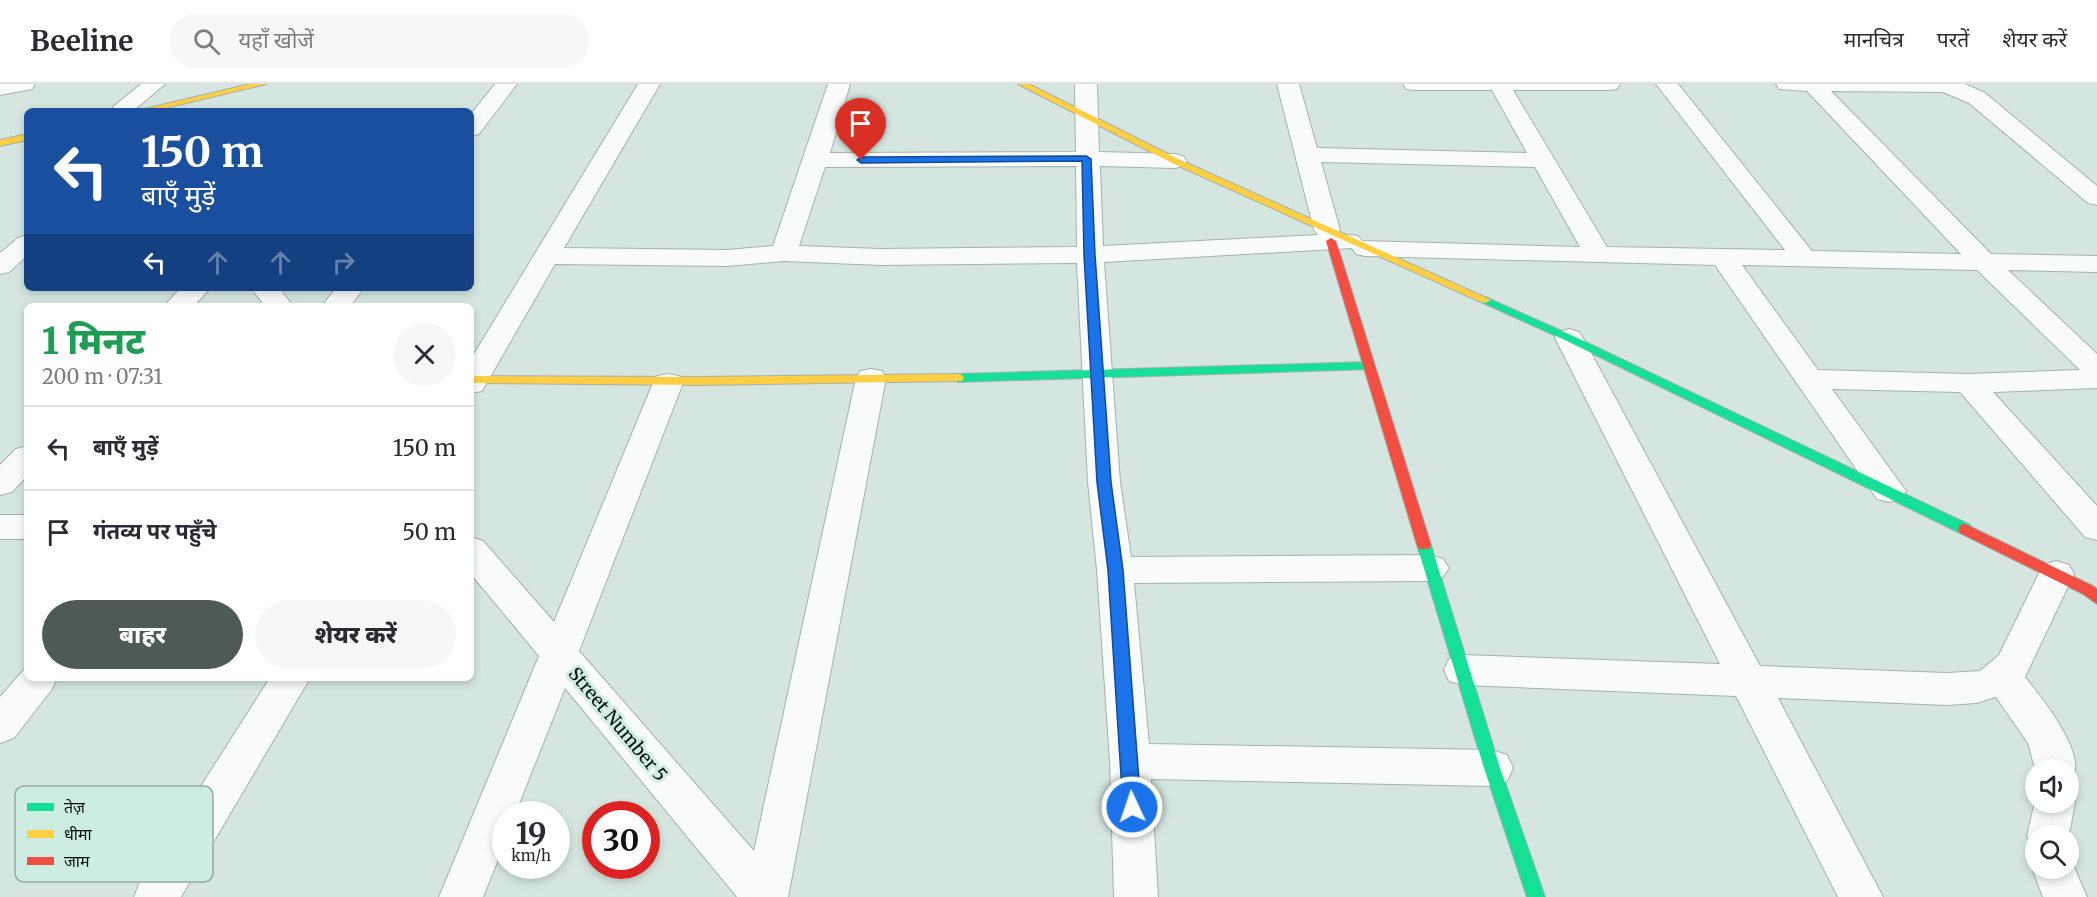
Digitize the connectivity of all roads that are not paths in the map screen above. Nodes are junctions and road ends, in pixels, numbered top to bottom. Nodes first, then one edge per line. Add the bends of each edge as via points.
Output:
1 (24, 84) edge
2 (154, 84) edge
3 (262, 84) edge
4 (506, 84) edge
5 (649, 84) edge
6 (839, 84) edge
7 (1022, 84) edge
8 (1288, 84) edge
9 (1414, 84) edge
10 (1609, 84) edge
11 (1667, 84) edge
12 (1787, 84) edge
13 (1812, 84) edge
14 (1500, 85) edge
15 (0, 89) edge
16 (1085, 99) edge
17 (127, 105) edge
18 (474, 125) edge
19 (24, 138) edge
20 (0, 143) edge
21 (1307, 155) junction
22 (1086, 159) junction
23 (816, 160) junction
24 (1544, 160) junction
25 (1175, 161) junction
26 (2088, 178) edge
27 (2097, 198) edge
28 (1343, 240) junction
29 (24, 243) edge
30 (24, 245) edge
31 (0, 248) edge
32 (784, 253) junction
33 (1090, 255) junction
34 (1598, 255) junction
35 (547, 256) junction
36 (1723, 258) junction
37 (1804, 259) junction
38 (1984, 262) junction
39 (2097, 264) edge
40 (0, 266) edge
41 (193, 291) edge
42 (267, 291) edge
43 (348, 291) edge
44 (181, 303) edge
45 (277, 303) edge
46 (338, 303) edge
47 (1569, 338) junction
48 (1369, 366) junction
49 (2097, 370) edge
50 (1099, 375) junction
51 (871, 378) junction
52 (474, 379) edge
53 (1811, 379) junction
54 (2097, 379) edge
55 (474, 382) edge
56 (668, 383) junction
57 (1968, 383) junction
58 (24, 460) edge
59 (0, 484) edge
60 (1889, 491) junction
61 (0, 527) edge
62 (24, 527) edge
63 (2097, 528) edge
64 (474, 554) edge
65 (1431, 568) junction
66 (1115, 570) junction
67 (2056, 574) junction
68 (2097, 598) edge
69 (557, 653) junction
70 (1463, 670) junction
71 (2003, 678) junction
72 (1748, 680) junction
73 (36, 681) edge
74 (289, 681) edge
75 (0, 726) edge
76 (2054, 759) edge
77 (1130, 762) junction
78 (1492, 768) junction
79 (213, 805) edge
80 (2058, 879) edge
81 (165, 882) edge
82 (156, 897) edge
83 (461, 897) edge
84 (765, 897) edge
85 (1136, 897) edge
86 (1536, 897) edge
87 (1861, 897) edge
88 (2065, 897) edge

1 - 15 street
2 - 17 street
3 - 17 street
4 - 18 street
5 - 35 street
6 - 23 street
7 - 16 street
8 - 21 street
9 - 14 street
10 - 14 street
11 - 37 street
12 - 13 street
13 - 26 street via 1943,86 1968,93
13 - 38 street
14 - 24 street
16 - 22 street
16 - 25 street
19 - 20 street
21 - 24 street
21 - 28 street
22 - 23 street
22 - 25 street
22 - 33 street
23 - 32 street
24 - 34 street
25 - 28 street
26 - 27 street
28 - 33 street
28 - 34 street
28 - 47 street
28 - 48 street
29 - 31 street
30 - 40 street
32 - 33 street via 881,257
32 - 35 street via 727,258
33 - 50 street
34 - 36 street
35 - 52 street
36 - 37 street
36 - 53 street
37 - 38 street
38 - 39 street
38 - 49 street
41 - 44 street
42 - 45 street
43 - 46 street
47 - 60 street
47 - 72 street
48 - 50 street
48 - 65 street
50 - 51 street
50 - 66 street via 1104,482
51 - 56 street
51 - 84 street
53 - 57 street
53 - 60 street
54 - 57 street
55 - 56 street
56 - 69 street
57 - 63 street
58 - 59 street
60 - 67 street
61 - 62 street
64 - 69 street, Street Number 5
65 - 66 street
65 - 70 street
66 - 77 street
67 - 68 street
67 - 71 street via 2013,665
69 - 83 street
69 - 84 street, Street Number 5
70 - 72 street
70 - 78 street
71 - 72 street via 1985,687 1947,689
71 - 76 street via 2036,721
72 - 87 street
73 - 75 street
74 - 79 street
77 - 78 street
77 - 85 street
78 - 86 street
80 - 88 street
81 - 82 street

